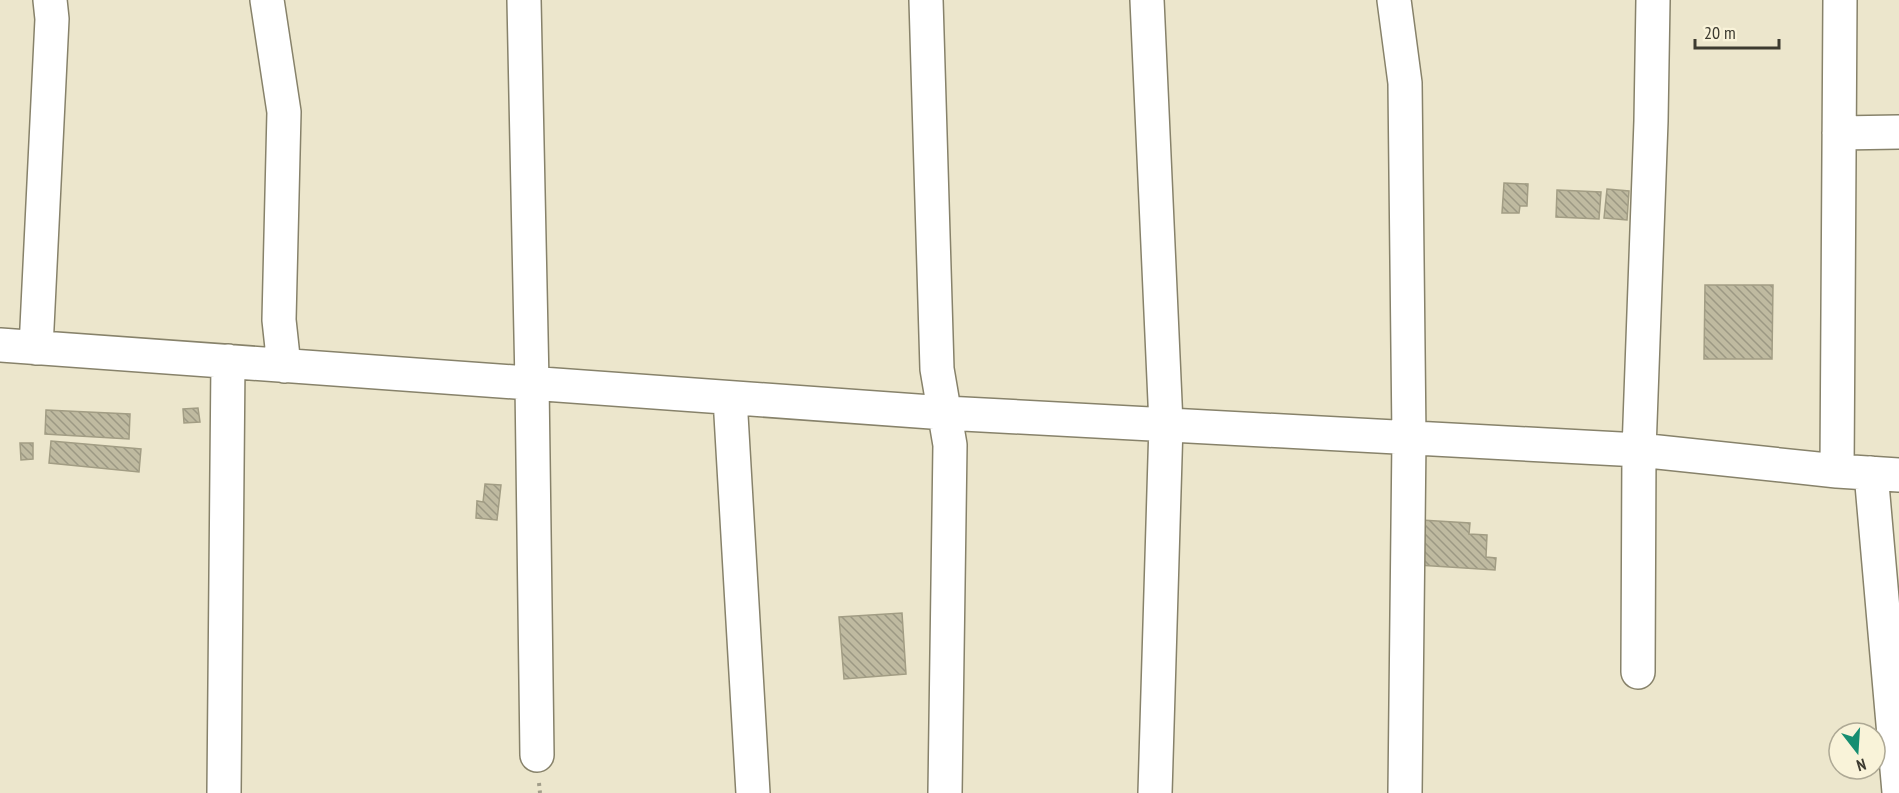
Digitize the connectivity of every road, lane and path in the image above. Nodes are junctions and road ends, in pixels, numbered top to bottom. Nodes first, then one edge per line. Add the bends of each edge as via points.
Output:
1 (50, 0) edge
2 (267, 0) edge
3 (524, 0) edge
4 (926, 0) edge
5 (1147, 0) edge
6 (1394, 0) edge
7 (1653, 0) edge
8 (1840, 0) edge
9 (1899, 132) edge
10 (1839, 133) junction
11 (0, 345) edge
12 (36, 348) junction
13 (228, 361) junction
14 (284, 366) junction
15 (532, 383) junction
16 (730, 398) junction
17 (945, 413) junction
18 (1166, 424) junction
19 (1409, 438) junction
20 (1639, 450) junction
21 (1837, 471) junction
22 (1885, 474) edge
23 (1638, 672) dead end
24 (537, 755) dead end
25 (1899, 792) edge
26 (224, 793) edge
27 (753, 793) edge
28 (945, 793) edge
29 (1155, 793) edge
30 (1405, 793) edge

1 - 12 street
2 - 14 street via 284,112 279,320
3 - 15 street
4 - 17 street via 937,369
5 - 18 street
6 - 19 street via 1405,83
7 - 20 street
8 - 10 street
9 - 10 street
10 - 21 street
11 - 12 street
12 - 13 street
13 - 14 street
13 - 26 street
14 - 15 street
15 - 16 street
15 - 24 street
16 - 17 street
16 - 27 street
17 - 18 street
17 - 28 street via 950,445
18 - 19 street
18 - 29 street
19 - 20 street
19 - 30 street
20 - 21 street
20 - 23 street
21 - 22 street
22 - 25 street

